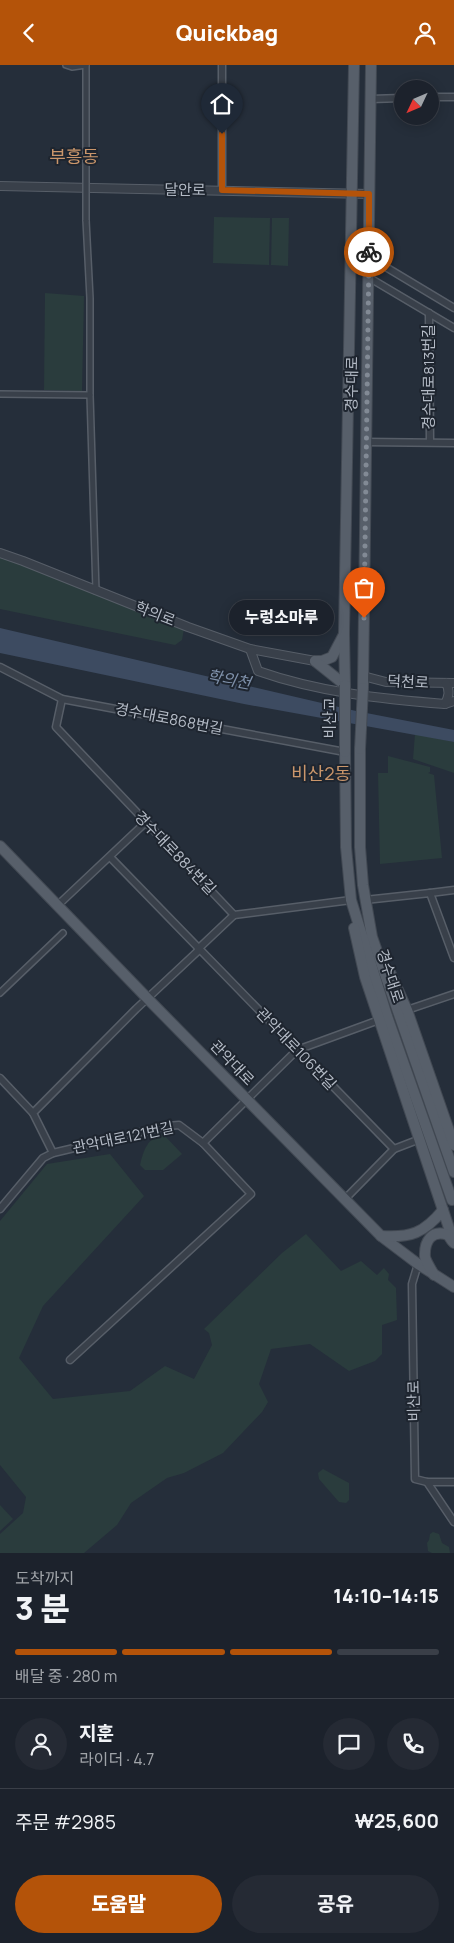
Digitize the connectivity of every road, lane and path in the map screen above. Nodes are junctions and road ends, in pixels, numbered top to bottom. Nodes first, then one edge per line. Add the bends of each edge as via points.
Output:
1 (66, 65) edge
2 (86, 65) edge
3 (222, 65) edge
4 (355, 65) edge
5 (370, 65) edge
6 (439, 97) edge
7 (454, 97) edge
8 (394, 98) edge
9 (370, 99) junction
10 (0, 186) edge
11 (222, 190) junction
12 (352, 194) junction
13 (369, 194) junction
14 (369, 257) junction
15 (368, 277) junction
16 (454, 307) edge
17 (429, 313) junction
18 (454, 328) edge
19 (0, 394) edge
20 (90, 395) junction
21 (430, 441) junction
22 (366, 442) junction
23 (454, 443) edge
24 (0, 553) edge
25 (96, 591) junction
26 (344, 633) junction
27 (250, 649) junction
28 (315, 661) junction
29 (0, 667) edge
30 (363, 676) junction
31 (450, 683) edge
32 (345, 685) junction
33 (363, 688) joint
34 (62, 699) junction
35 (454, 701) edge
36 (445, 704) junction
37 (360, 749) joint
38 (344, 751) junction
39 (146, 822) junction
40 (0, 846) edge
41 (110, 857) junction
42 (454, 890) edge
43 (430, 893) junction
44 (351, 900) junction
45 (365, 900) junction
46 (58, 905) junction
47 (234, 915) junction
48 (63, 933) dead end
49 (372, 937) junction
50 (199, 949) junction
51 (454, 958) edge
52 (0, 993) edge
53 (454, 994) edge
54 (148, 999) junction
55 (406, 1010) junction
56 (379, 1020) junction
57 (297, 1050) junction
58 (0, 1078) edge
59 (246, 1099) junction
60 (33, 1113) junction
61 (451, 1127) edge
62 (420, 1139) junction
63 (202, 1143) junction
64 (454, 1145) edge
65 (394, 1149) junction
66 (53, 1153) junction
67 (454, 1172) edge
68 (345, 1199) junction
69 (452, 1200) dead end
70 (0, 1209) edge
71 (443, 1210) junction
72 (454, 1229) edge
73 (381, 1236) junction
74 (454, 1244) edge
75 (418, 1264) junction
76 (434, 1275) junction
77 (454, 1287) edge
78 (70, 1360) dead end
79 (427, 1482) junction
80 (454, 1482) edge
81 (454, 1522) edge

1 - 2 street
2 - 20 street, bridge
3 - 11 street
4 - 12 main road, 경수대로
5 - 9 main road, 경수대로
6 - 7 street
8 - 9 street
9 - 13 main road, 경수대로
10 - 11 street, 달안로
11 - 12 street, 달안로
12 - 13 street, 달안로
12 - 26 main road, 경수대로
13 - 14 main road, 경수대로
14 - 15 main road, 경수대로
14 - 16 street, 경수대로813번길
15 - 17 street, 경수대로813번길
15 - 22 main road, 경수대로
17 - 18 street, 경수대로813번길
17 - 21 street, 경수대로813번길
19 - 20 street
20 - 25 street
21 - 22 street
21 - 23 street
22 - 30 main road, 경수대로
24 - 25 street, 학의로
25 - 27 street, 학의로
26 - 28 main road via 332,657
26 - 32 main road, 경수대로
27 - 28 street, 학의로
27 - 36 street via 258,671 286,681 379,699
28 - 32 main road
29 - 34 street, 경수대로868번길
30 - 31 street, 덕천로 via 386,682
30 - 33 main road, 경수대로
31 - 36 street
32 - 38 main road, 비산교, bridge
33 - 37 main road, 비산교, bridge
34 - 38 street, 경수대로868번길
34 - 39 street, 경수대로884번길 via 56,727
35 - 36 street
37 - 45 main road, 경수대로 via 360,847
38 - 44 main road, 경수대로 via 346,847
39 - 41 street
39 - 47 street, 경수대로884번길
40 - 46 main road, 관악대로
41 - 46 street
41 - 50 street, 관악대로106번길
42 - 43 street
43 - 45 street
43 - 51 street
44 - 47 street
44 - 56 main road via 354,934
44 - 69 main road, 경수대로 via 387,1016
45 - 49 main road, 경수대로
46 - 54 main road, 관악대로
47 - 50 street
48 - 52 street
49 - 55 main road via 397,984
49 - 67 main road, 경수대로
50 - 54 street
50 - 57 street, 관악대로106번길
53 - 55 street
54 - 59 main road, 관악대로
54 - 60 street
55 - 61 main road
56 - 57 street
56 - 62 main road
57 - 59 street
57 - 65 street, 관악대로106번길
58 - 60 street
59 - 63 street
59 - 68 main road, 관악대로
60 - 66 street
61 - 64 main road
62 - 65 street
62 - 71 main road
63 - 66 street, 관악대로121번길 via 179,1125
63 - 78 street via 250,1194
65 - 68 street
66 - 70 street, 관악대로121번길 via 43,1158
68 - 73 main road, 관악대로
71 - 72 main road
71 - 73 main road via 419,1232 401,1237
71 - 74 main road
73 - 75 main road, 관악대로
74 - 76 main road via 448,1235 442,1233 434,1234 427,1241 425,1258
75 - 76 main road, 관악대로
75 - 79 street, 비산로 via 412,1284 415,1479
76 - 77 main road, 관악대로
79 - 80 street
79 - 81 street, 비산로

